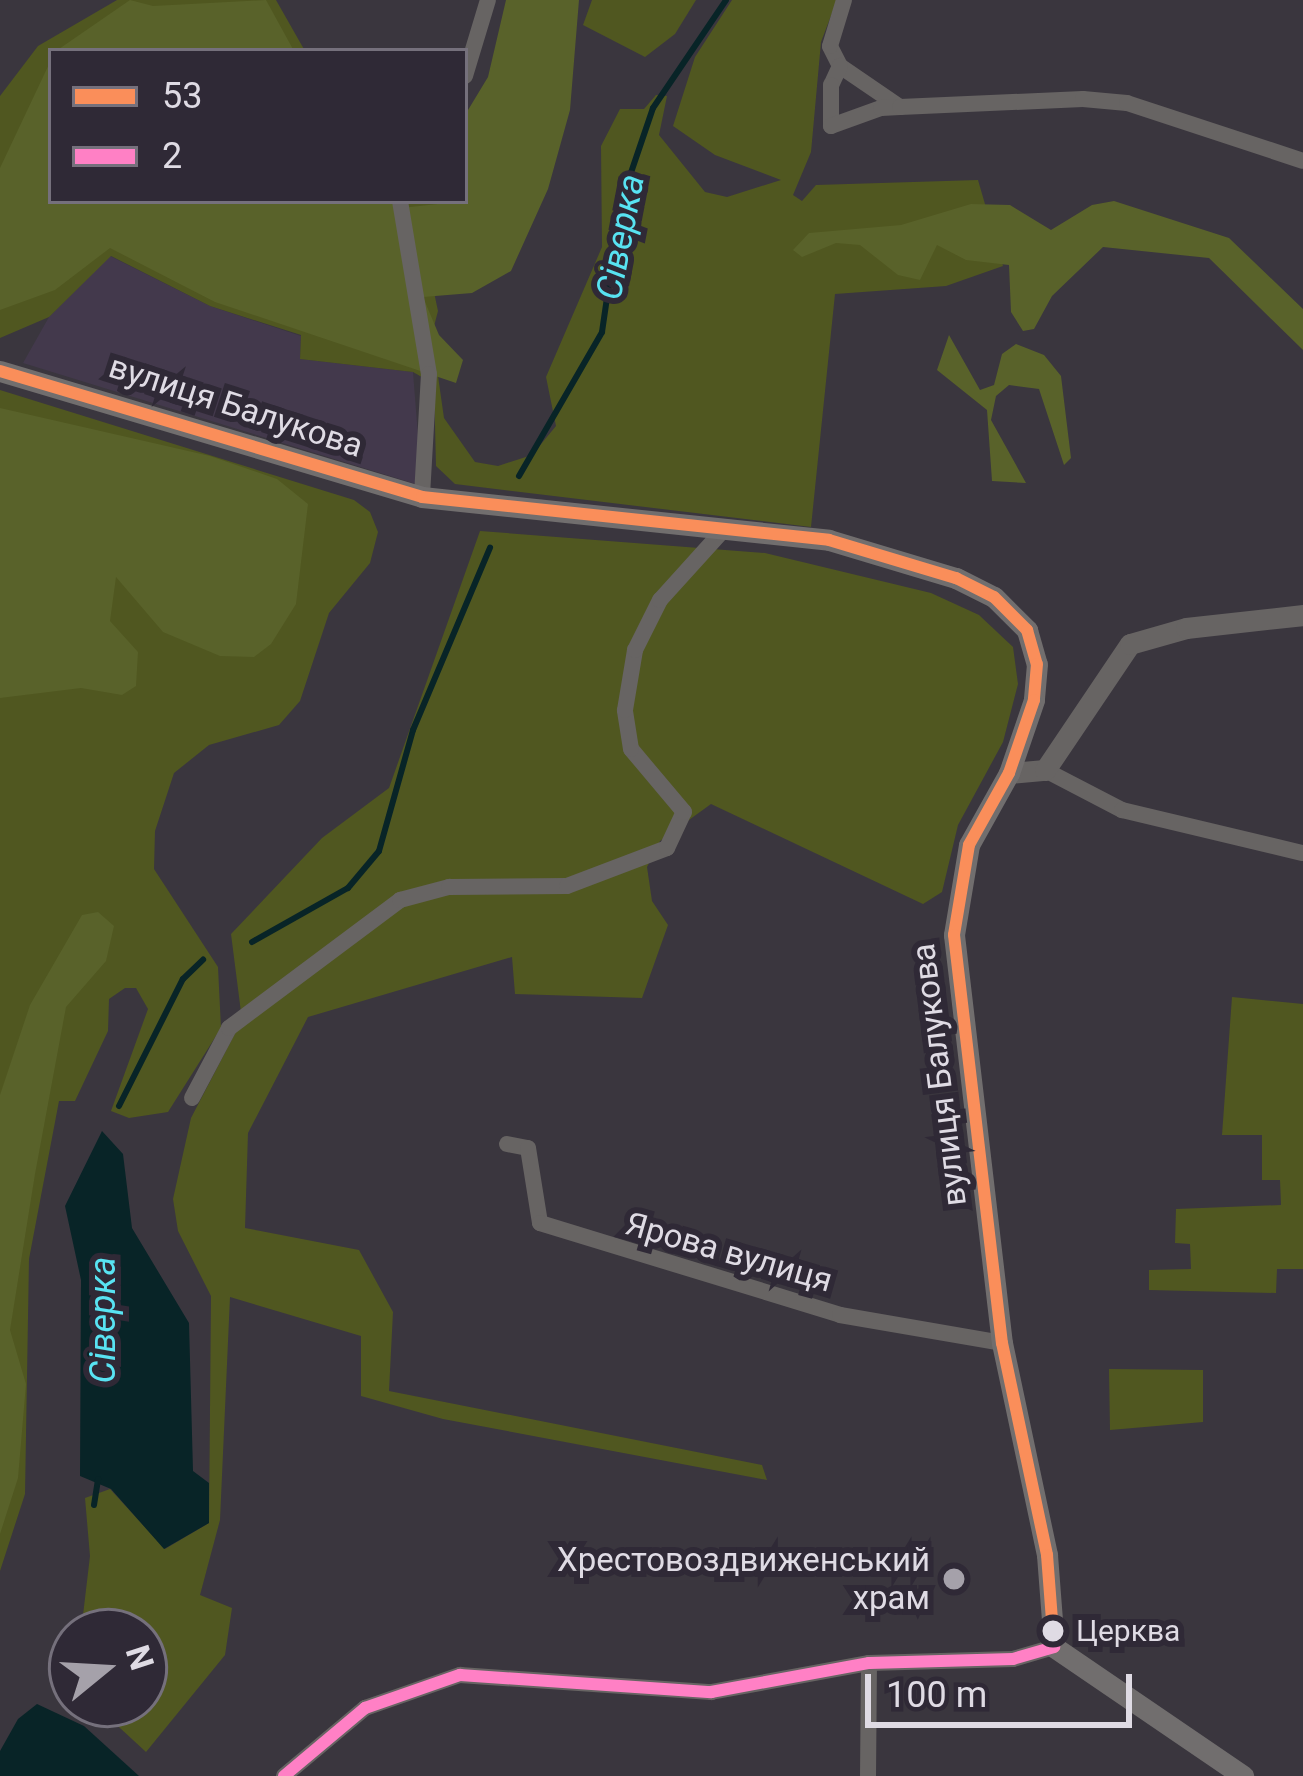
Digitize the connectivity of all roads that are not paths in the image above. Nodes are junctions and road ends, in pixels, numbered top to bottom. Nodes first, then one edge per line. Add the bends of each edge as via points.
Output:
1 (488, 0) edge
2 (844, 0) edge
3 (468, 66) edge
4 (840, 66) junction
5 (900, 107) junction
6 (1303, 161) edge
7 (401, 204) edge
8 (0, 371) edge
9 (422, 497) junction
10 (725, 528) junction
11 (1303, 615) edge
12 (1045, 770) junction
13 (1010, 772) junction
14 (1303, 853) edge
15 (192, 1097) dead end
16 (507, 1144) dead end
17 (1002, 1343) junction
18 (1054, 1647) junction
19 (869, 1663) junction
20 (284, 1776) edge
21 (868, 1776) edge
22 (1243, 1776) edge

1 - 3 street
2 - 4 street via 830,46
4 - 5 street
4 - 5 street via 831,126
5 - 6 street via 1127,104
7 - 9 street via 429,374
8 - 9 main road, вулиця Балукова
9 - 10 main road, вулиця Балукова
10 - 13 main road, вулиця Балукова via 899,558 994,597 1027,630 1036,664 1034,700
10 - 15 street via 660,600 635,650 625,710 631,749 684,812 667,848 567,886 449,887 400,900 229,1028
11 - 12 street via 1186,628 1130,644
12 - 13 street
12 - 14 street via 1122,810
13 - 17 main road, вулиця Балукова via 969,845 954,934
16 - 17 street, Ярова вулиця via 528,1148 540,1223 840,1315
17 - 18 main road, вулиця Балукова via 1047,1555
18 - 19 street via 1012,1659
18 - 22 main road
19 - 20 street via 710,1692 460,1676 365,1708
19 - 21 street

